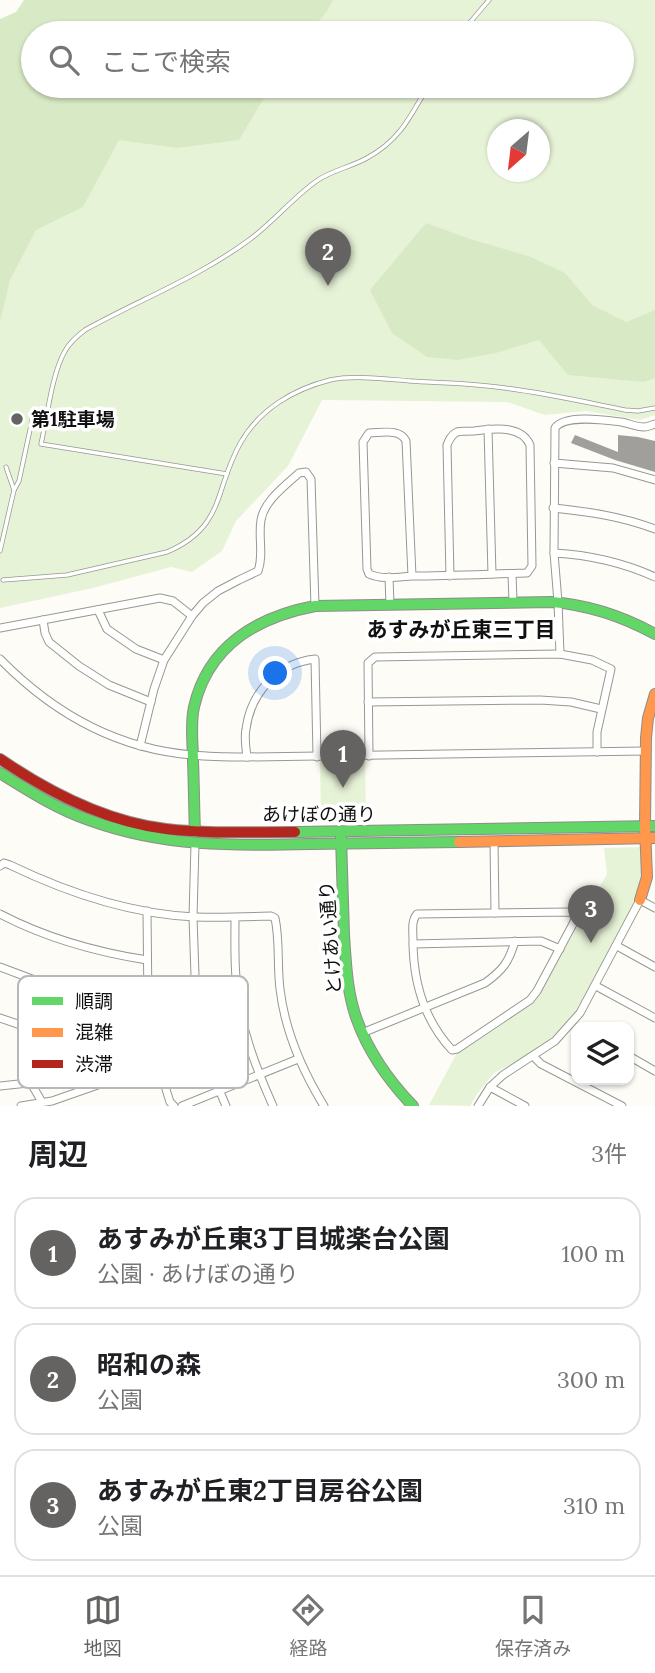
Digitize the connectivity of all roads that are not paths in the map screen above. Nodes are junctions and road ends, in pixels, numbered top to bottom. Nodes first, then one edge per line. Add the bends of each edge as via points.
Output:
1 (489, 0) edge
2 (471, 21) edge
3 (422, 98) edge
4 (655, 408) edge
5 (34, 411) dead end
6 (655, 424) edge
7 (488, 429) junction
8 (554, 463) junction
9 (6, 467) dead end
10 (227, 474) junction
11 (655, 480) edge
12 (14, 490) junction
13 (553, 508) junction
14 (655, 529) edge
15 (0, 551) edge
16 (554, 553) junction
17 (512, 573) junction
18 (492, 574) junction
19 (412, 576) junction
20 (450, 576) junction
21 (1, 577) edge
22 (389, 577) junction
23 (655, 577) edge
24 (0, 585) edge
25 (513, 602) junction
26 (558, 602) junction
27 (390, 605) junction
28 (315, 606) junction
29 (98, 610) junction
30 (192, 616) junction
31 (43, 620) junction
32 (0, 628) edge
33 (655, 634) edge
34 (560, 654) junction
35 (0, 659) edge
36 (163, 660) junction
37 (655, 694) edge
38 (151, 702) junction
39 (368, 702) junction
40 (601, 709) junction
41 (140, 746) junction
42 (646, 751) junction
43 (597, 752) junction
44 (193, 755) junction
45 (369, 756) junction
46 (247, 757) junction
47 (317, 757) junction
48 (0, 759) edge
49 (0, 773) edge
50 (650, 826) edge
51 (195, 838) junction
52 (341, 838) junction
53 (650, 838) edge
54 (494, 841) junction
55 (0, 866) edge
56 (640, 900) junction
57 (655, 908) edge
58 (146, 911) junction
59 (495, 913) junction
60 (0, 914) edge
61 (193, 917) junction
62 (235, 918) junction
63 (515, 941) junction
64 (413, 944) junction
65 (617, 946) junction
66 (560, 949) junction
67 (147, 960) junction
68 (0, 967) edge
69 (655, 967) edge
70 (25, 976) edge
71 (147, 976) edge
72 (195, 976) edge
73 (235, 976) edge
74 (596, 986) junction
75 (426, 1008) junction
76 (0, 1018) edge
77 (655, 1018) edge
78 (576, 1022) edge
79 (18, 1024) edge
80 (571, 1028) edge
81 (362, 1033) junction
82 (248, 1040) edge
83 (533, 1056) junction
84 (298, 1059) junction
85 (634, 1059) edge
86 (655, 1071) edge
87 (259, 1074) junction
88 (248, 1079) edge
89 (18, 1084) edge
90 (0, 1086) edge
91 (490, 1087) junction
92 (34, 1088) edge
93 (90, 1088) edge
94 (166, 1088) edge
95 (218, 1088) edge
96 (226, 1088) edge
97 (219, 1091) junction
98 (42, 1102) junction
99 (21, 1106) edge
100 (174, 1106) edge
101 (182, 1106) edge
102 (226, 1106) edge
103 (273, 1106) edge
104 (324, 1106) edge
105 (413, 1106) edge
106 (478, 1106) edge
107 (525, 1106) edge
108 (621, 1106) edge

1 - 2 lane
3 - 10 lane via 408,123 376,152 317,180 230,253 85,330 61,358 41,444
4 - 10 lane via 625,410 504,387 334,380 305,388 266,412 242,440
5 - 12 lane
6 - 8 street via 643,427 565,420 555,428
7 - 17 street via 521,433 530,445 532,566 527,573
7 - 18 street
7 - 20 street via 457,433 447,445
8 - 11 street via 613,468
8 - 13 street
9 - 12 lane
10 - 21 lane via 211,518 199,533 167,552 67,575
12 - 15 lane
13 - 14 street via 597,513
13 - 16 street
16 - 23 street via 618,562
16 - 26 street
17 - 18 street
17 - 25 street
18 - 20 street
19 - 20 street
19 - 22 street
19 - 22 street via 406,441 398,433 369,433 363,442 367,569 374,576
21 - 24 lane
22 - 27 street
25 - 26 street
25 - 27 street
26 - 33 street via 603,609
26 - 34 street
27 - 28 street
28 - 30 street via 311,479 306,472 299,472 265,507 258,571 219,592
28 - 44 street via 276,614 231,642 214,663 194,707
29 - 30 street via 164,597
29 - 31 street
29 - 36 street via 107,629
30 - 36 street
31 - 32 street
31 - 38 street via 49,642 79,666
34 - 39 street via 374,657 368,663
34 - 40 street via 611,668
35 - 41 street via 60,710
36 - 38 street
37 - 42 street
38 - 41 street
39 - 40 street via 540,700
39 - 45 street
40 - 43 street
41 - 44 street
42 - 43 street
42 - 50 street
43 - 45 street
44 - 46 street
44 - 51 street
45 - 47 street
46 - 47 street
46 - 47 street via 245,732 264,685 278,672 315,659
48 - 51 street, あけぼの通り via 91,810
49 - 51 street, あけぼの通り via 88,820 157,839
50 - 52 street, あけぼの通り
50 - 53 street
51 - 52 street, あけぼの通り
51 - 61 street
52 - 54 street, あけぼの通り
52 - 81 street, とけあい通り via 348,984
53 - 54 street, あけぼの通り
53 - 56 street
54 - 59 street
55 - 58 street via 10,865 86,897
56 - 57 street
56 - 65 street
58 - 61 street
58 - 67 street
59 - 64 street via 417,914
59 - 66 street via 571,912 574,922
60 - 67 street via 86,948
61 - 62 street
61 - 72 street
62 - 73 street
62 - 84 street via 275,918 280,991
63 - 64 street
63 - 66 street via 541,941
63 - 75 street via 498,974
64 - 75 street via 419,994
65 - 69 street
65 - 74 street
66 - 75 street via 530,1000 457,1049 448,1045
67 - 71 street
68 - 70 street
74 - 77 street
74 - 78 street
75 - 81 street
76 - 79 street
80 - 83 street
81 - 105 street, とけあい通り via 387,1077
82 - 87 street
83 - 91 street
83 - 108 street
84 - 87 street
84 - 104 street
85 - 86 street
87 - 88 street
87 - 103 street
89 - 90 street
91 - 106 street
91 - 107 street
92 - 98 street
93 - 98 street
94 - 100 street
95 - 97 street
96 - 97 street
97 - 101 street
97 - 102 street
98 - 99 street

